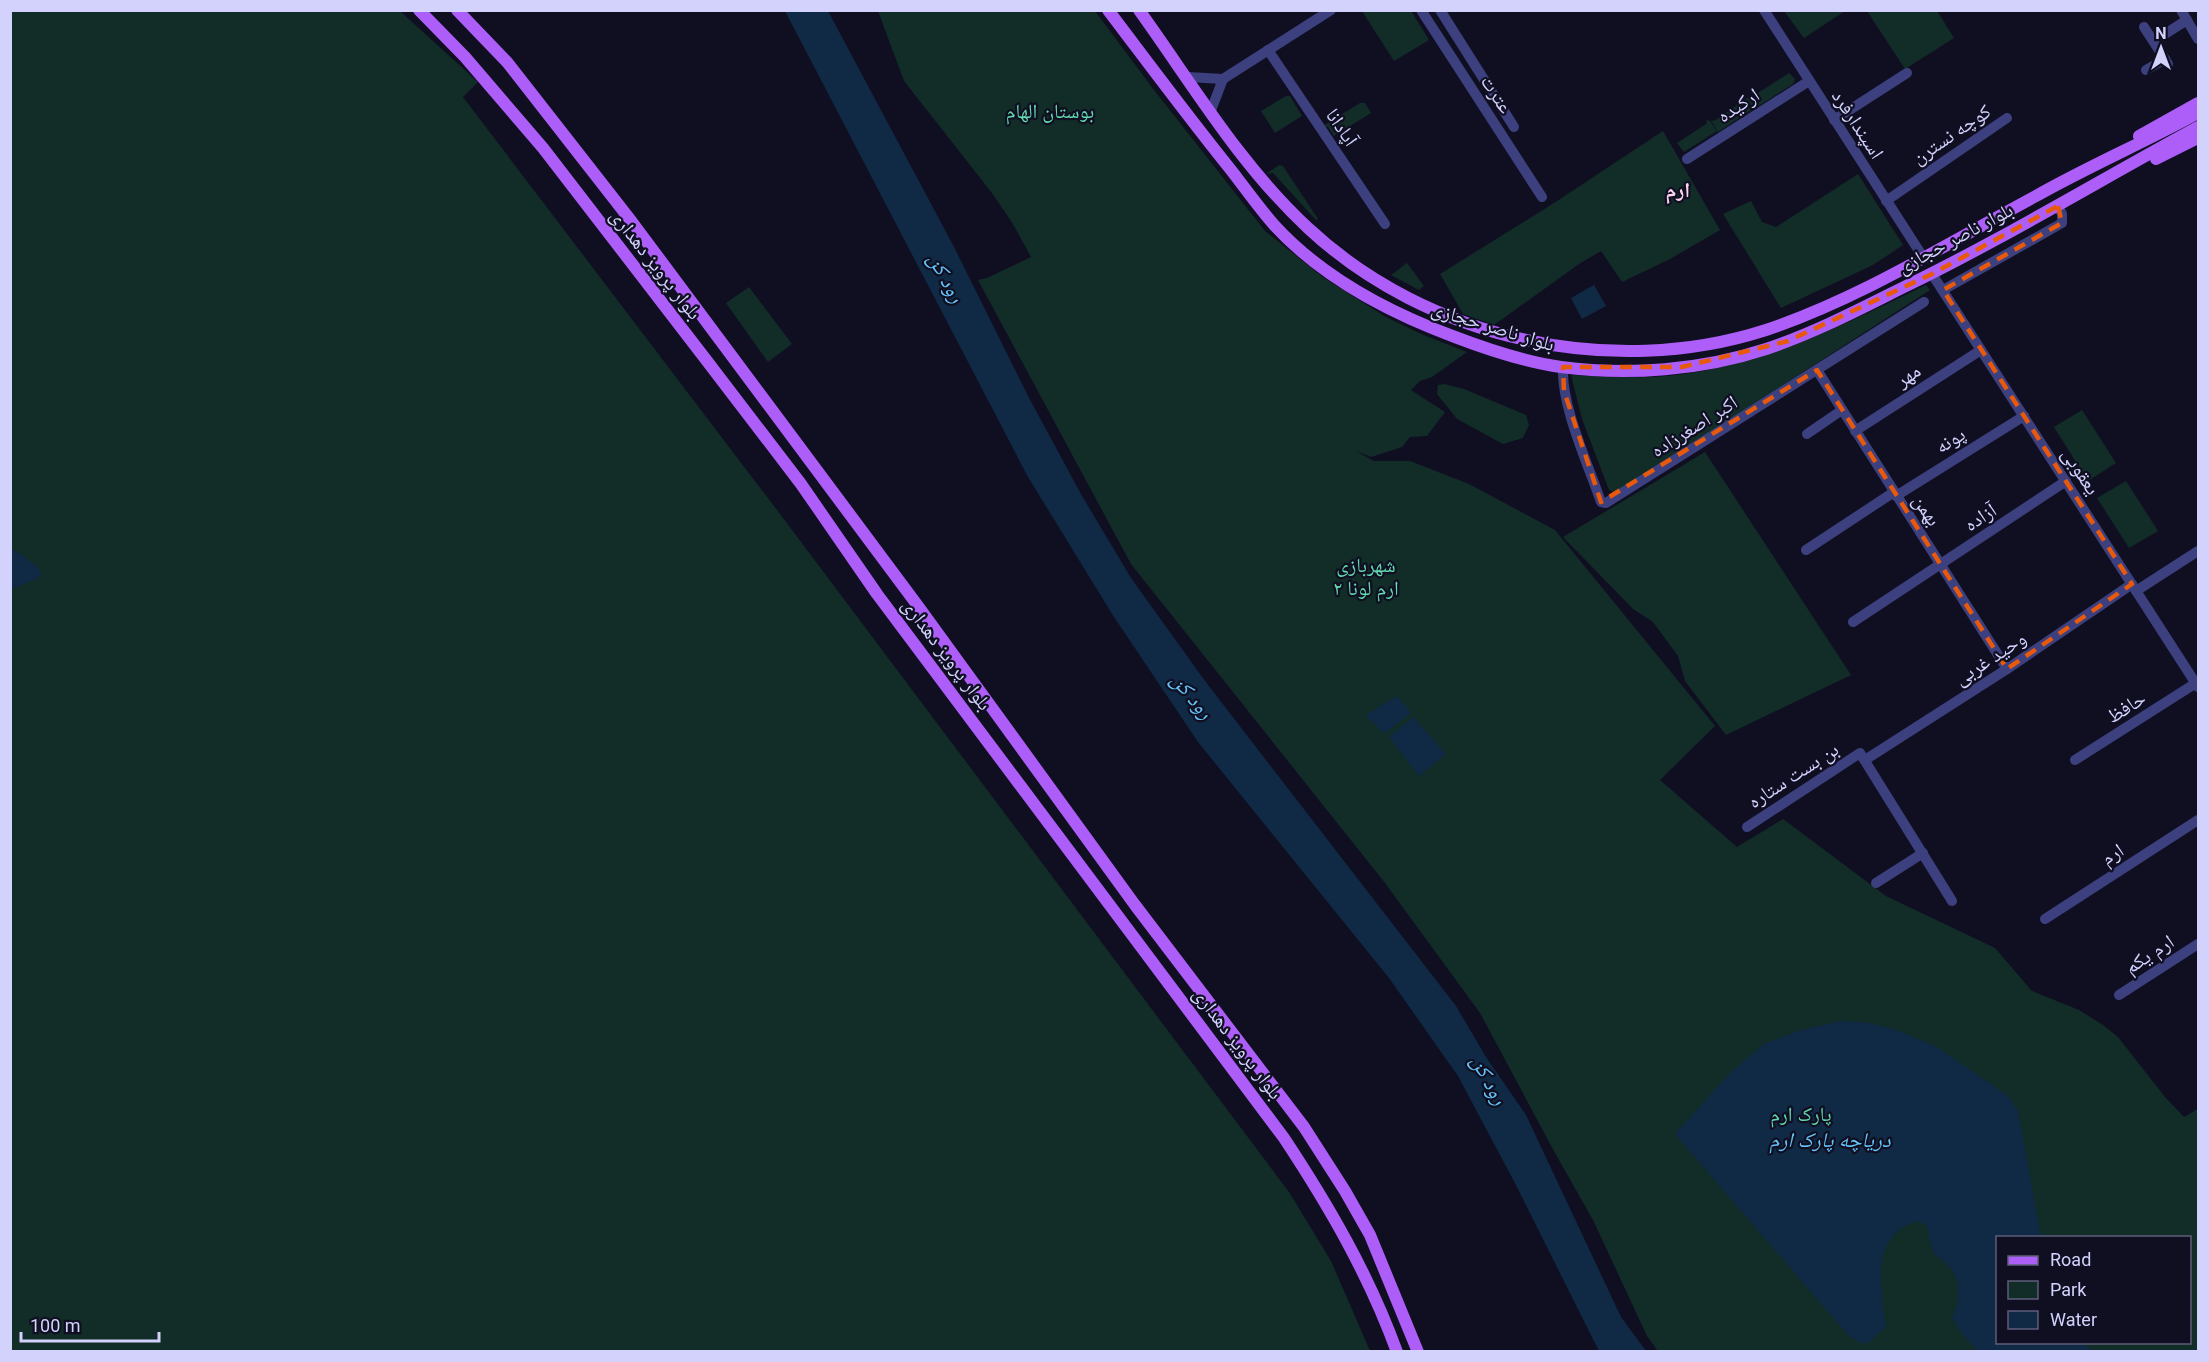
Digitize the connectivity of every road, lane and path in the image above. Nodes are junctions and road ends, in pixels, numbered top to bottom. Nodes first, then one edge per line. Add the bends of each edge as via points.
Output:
1 (419, 10) edge
2 (456, 10) edge
3 (1108, 10) edge
4 (1139, 10) edge
5 (1331, 10) edge
6 (1421, 10) edge
7 (1440, 10) edge
8 (1764, 10) edge
9 (2184, 15) edge
10 (2144, 27) dead end
11 (2199, 39) edge
12 (2154, 41) junction
13 (1268, 50) junction
14 (2146, 70) dead end
15 (1907, 73) dead end
16 (1188, 77) junction
17 (1223, 79) junction
18 (1809, 81) junction
19 (2199, 103) edge
20 (1210, 113) junction
21 (2199, 113) edge
22 (2007, 118) dead end
23 (1834, 120) junction
24 (2199, 127) edge
25 (1514, 128) dead end
26 (2199, 138) edge
27 (1687, 159) dead end
28 (2070, 177) junction
29 (2082, 193) junction
30 (1542, 197) dead end
31 (1886, 201) junction
32 (2058, 206) junction
33 (1385, 224) dead end
34 (1923, 257) junction
35 (1932, 274) junction
36 (1943, 290) junction
37 (1924, 302) dead end
38 (1981, 350) junction
39 (1563, 367) junction
40 (1817, 370) junction
41 (1842, 410) junction
42 (2024, 416) junction
43 (1855, 430) junction
44 (1807, 434) dead end
45 (2066, 482) junction
46 (1895, 494) junction
47 (1806, 550) dead end
48 (2199, 551) edge
49 (1940, 564) junction
50 (2134, 587) junction
51 (1853, 622) dead end
52 (2007, 669) junction
53 (2197, 685) edge
54 (1862, 757) junction
55 (2075, 760) dead end
56 (2199, 820) edge
57 (1747, 827) dead end
58 (1923, 853) junction
59 (1876, 883) dead end
60 (1952, 901) dead end
61 (2045, 919) dead end
62 (2199, 944) edge
63 (2120, 995) dead end
64 (1398, 1352) edge
65 (1418, 1352) edge

1 - 64 main road, بلوار پرویز دهداری via 528,130 707,361 1284,1138 1346,1238
2 - 65 main road, بلوار پرویز دهداری via 507,62 632,222 1135,905 1304,1127 1370,1235
3 - 39 main road, بلوار ناصر حجازی via 1276,226 1334,276 1421,324 1482,347
4 - 16 main road, بلوار ناصر حجازی
5 - 13 street
6 - 30 street, عترت
7 - 25 street
8 - 18 street, اسپندارفرد
9 - 11 street
9 - 12 street
10 - 12 street
12 - 14 street via 2167,61
13 - 17 street
13 - 33 street, آپادانا
15 - 23 street
16 - 17 street
16 - 20 main road, بلوار ناصر حجازی
17 - 20 street
18 - 23 street, اسپندارفرد
18 - 27 street, ارکیده
19 - 28 main road
20 - 34 main road, بلوار ناصر حجازی via 1273,194 1345,258 1392,289 1437,311 1465,323 1539,343 1640,351 1725,341 1806,315
21 - 28 main road, بلوار ناصر حجازی
22 - 31 street, کوچه نسترن
23 - 31 street, اسپندارفرد
24 - 29 main road, بلوار ناصر حجازی
26 - 29 main road
28 - 34 main road, بلوار ناصر حجازی
29 - 32 main road, بلوار ناصر حجازی
31 - 34 street, اسپندارفرد
32 - 35 main road, بلوار ناصر حجازی
32 - 36 street via 2062,223
35 - 36 street, یعقوبی
35 - 39 main road, بلوار ناصر حجازی via 1823,327 1746,355 1663,369
36 - 38 street, یعقوبی
37 - 40 street, اکبر اصغرزاده
38 - 42 street, یعقوبی
38 - 43 street, مهر
39 - 40 street, اکبر اصغرزاده via 1564,391 1604,503
40 - 41 street, بهمن
41 - 43 street, بهمن
41 - 44 street
42 - 45 street, یعقوبی
42 - 46 street, پونه
43 - 46 street, بهمن
45 - 49 street, آزاده
45 - 50 street, یعقوبی
46 - 47 street, پونه
46 - 49 street, بهمن
48 - 50 street, وحید غربی
49 - 51 street, آزاده
49 - 52 street, بهمن
50 - 52 street, وحید غربی
50 - 53 street, یعقوبی
52 - 54 street, وحید غربی
53 - 55 street, حافظ
54 - 57 street, بن بست ستاره
54 - 58 street
56 - 61 street, ارم
58 - 59 street
58 - 60 street
62 - 63 street, ارم یکم

